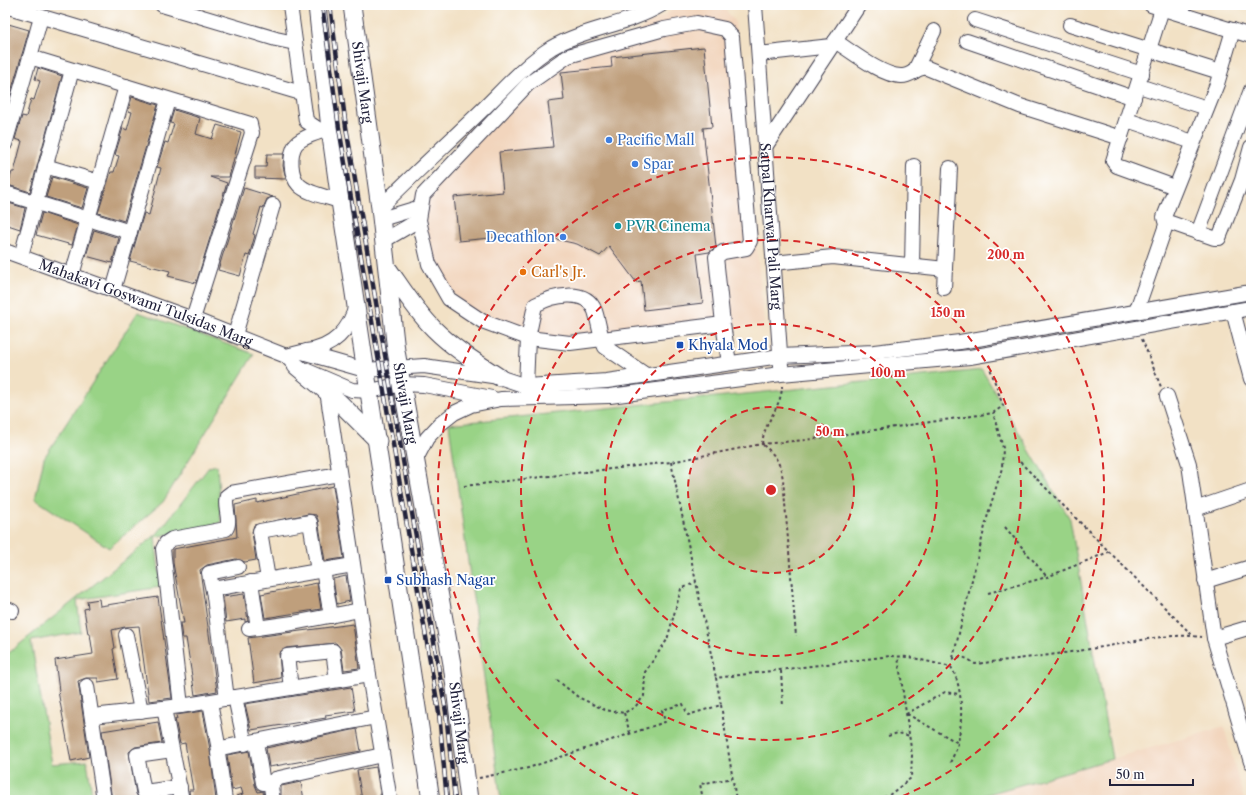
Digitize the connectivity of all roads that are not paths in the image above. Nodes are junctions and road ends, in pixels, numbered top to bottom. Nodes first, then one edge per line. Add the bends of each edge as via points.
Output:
1 (162, 5) edge
2 (290, 5) edge
3 (317, 5) edge
4 (352, 5) edge
5 (661, 5) edge
6 (755, 5) edge
7 (859, 5) edge
8 (5, 6) edge
9 (1157, 7) edge
10 (25, 8) edge
11 (41, 17) junction
12 (975, 20) dead end
13 (1070, 25) dead end
14 (1233, 30) junction
15 (934, 31) dead end
16 (1251, 36) edge
17 (967, 41) dead end
18 (295, 43) junction
19 (833, 44) junction
20 (1150, 50) junction
21 (759, 54) junction
22 (30, 57) junction
23 (72, 70) junction
24 (914, 72) junction
25 (1220, 72) junction
26 (126, 86) junction
27 (1138, 86) junction
28 (1251, 90) edge
29 (301, 93) junction
30 (168, 100) junction
31 (1207, 108) junction
32 (1127, 120) junction
33 (325, 130) junction
34 (1121, 138) junction
35 (1193, 142) junction
36 (5, 144) edge
37 (765, 147) junction
38 (1251, 147) edge
39 (45, 166) junction
40 (914, 166) dead end
41 (950, 168) dead end
42 (99, 182) junction
43 (1247, 182) edge
44 (1175, 187) junction
45 (5, 193) edge
46 (340, 201) junction
47 (36, 202) junction
48 (273, 204) dead end
49 (380, 213) junction
50 (420, 213) junction
51 (89, 219) junction
52 (1167, 222) junction
53 (130, 232) junction
54 (1198, 233) junction
55 (384, 241) junction
56 (5, 250) edge
57 (21, 256) junction
58 (773, 263) junction
59 (387, 266) junction
60 (912, 266) junction
61 (945, 268) junction
62 (72, 275) junction
63 (944, 288) dead end
64 (113, 290) junction
65 (1251, 292) edge
66 (356, 303) junction
67 (1251, 308) edge
68 (1233, 311) junction
69 (1136, 312) junction
70 (193, 319) junction
71 (723, 324) junction
72 (235, 335) junction
73 (528, 338) junction
74 (601, 338) junction
75 (780, 356) junction
76 (295, 358) junction
77 (730, 363) junction
78 (400, 367) junction
79 (365, 370) junction
80 (781, 374) junction
81 (646, 375) junction
82 (498, 377) junction
83 (1251, 379) edge
84 (402, 384) junction
85 (526, 386) junction
86 (370, 390) junction
87 (326, 391) junction
88 (1164, 392) road end
89 (501, 399) junction
90 (378, 441) junction
91 (416, 459) junction
92 (339, 474) junction
93 (1251, 490) edge
94 (1195, 509) junction
95 (353, 565) junction
96 (238, 567) dead end
97 (1251, 567) edge
98 (321, 571) junction
99 (268, 579) junction
100 (1205, 581) junction
101 (251, 582) junction
102 (213, 591) junction
103 (360, 610) junction
104 (330, 616) junction
105 (1251, 627) edge
106 (126, 635) dead end
107 (1214, 638) junction
108 (369, 675) junction
109 (337, 680) junction
110 (88, 686) dead end
111 (291, 688) junction
112 (231, 698) junction
113 (210, 702) junction
114 (181, 706) junction
115 (164, 708) junction
116 (140, 711) junction
117 (93, 716) junction
118 (376, 717) junction
119 (250, 743) junction
120 (172, 750) junction
121 (219, 750) junction
122 (382, 755) junction
123 (1251, 762) edge
124 (272, 782) junction
125 (181, 793) edge
126 (104, 800) edge
127 (225, 800) edge
128 (273, 800) edge
129 (390, 800) edge
130 (431, 800) edge
131 (469, 800) edge

1 - 18 street
2 - 18 street
3 - 33 main road
4 - 49 main road, Shivaji Marg
5 - 49 street via 649,12 594,30 548,51 528,66 421,165
6 - 21 street
7 - 19 street, Satpal Kharwal Pali Marg
8 - 10 street
9 - 14 street
9 - 20 street
10 - 11 street
11 - 22 street
11 - 29 street
12 - 27 street
13 - 20 street
14 - 16 street
14 - 25 street
15 - 24 street
17 - 27 street
18 - 29 street
19 - 21 street
19 - 24 street via 889,73 903,76
19 - 37 street, Satpal Kharwal Pali Marg
20 - 25 street
20 - 27 street
21 - 37 street
22 - 23 street
22 - 36 street
23 - 26 street
23 - 39 street
24 - 34 street via 922,67 927,68 1020,106
25 - 31 street
26 - 30 street
26 - 42 street
27 - 31 street
27 - 32 street
28 - 54 street
29 - 33 street via 306,121
30 - 53 street
30 - 70 street via 246,122 252,130
31 - 35 street
32 - 34 street
32 - 35 street
33 - 46 main road
33 - 46 street via 297,143 292,152 294,178 300,186
34 - 44 street via 1113,159 1114,164
35 - 44 street
37 - 58 street, Satpal Kharwal Pali Marg
38 - 43 street
39 - 42 street
39 - 47 street
40 - 60 street
41 - 61 street
42 - 51 street
43 - 54 street via 1219,238
44 - 52 street via 1164,217
45 - 47 street
46 - 66 main road
47 - 51 street
47 - 57 street
48 - 72 street
49 - 50 street
49 - 55 main road, Shivaji Marg
50 - 55 street
50 - 71 street via 423,196 528,84 568,56 685,25 697,23 725,29 732,37 750,241 746,248 723,252 716,258
50 - 73 street via 429,264 449,299 482,321
51 - 53 street
51 - 62 street
52 - 54 street
52 - 69 street
53 - 64 street
55 - 59 main road, Shivaji Marg
56 - 57 street, Mahakavi Goswami Tulsidas Marg
57 - 62 street, Mahakavi Goswami Tulsidas Marg
58 - 60 street via 833,257
58 - 75 street, Satpal Kharwal Pali Marg
59 - 78 main road, Shivaji Marg
59 - 82 main road via 410,301 434,329 461,353
60 - 61 street
61 - 63 street
62 - 64 street, Mahakavi Goswami Tulsidas Marg
64 - 70 street, Mahakavi Goswami Tulsidas Marg
65 - 69 street
66 - 76 street via 347,328 338,338
66 - 79 main road
67 - 68 street
68 - 80 street via 986,355
68 - 83 street
69 - 75 street via 952,343 874,352
70 - 72 street, Mahakavi Goswami Tulsidas Marg
71 - 74 street
71 - 77 street
72 - 76 street, Mahakavi Goswami Tulsidas Marg
73 - 74 street via 570,343
73 - 74 street via 535,305 554,297 575,296 583,298 595,310
73 - 85 street
74 - 81 street via 605,347
75 - 77 street
75 - 80 street, Satpal Kharwal Pali Marg
76 - 79 street, Mahakavi Goswami Tulsidas Marg
76 - 86 street, Mahakavi Goswami Tulsidas Marg via 352,390
76 - 87 main road
77 - 81 street
78 - 79 street
78 - 82 street via 424,366
78 - 84 main road, Shivaji Marg
79 - 86 main road
80 - 89 street via 610,396
81 - 85 street via 607,381
82 - 85 street
84 - 86 street, Mahakavi Goswami Tulsidas Marg
84 - 89 street, Mahakavi Goswami Tulsidas Marg via 424,385
84 - 91 main road, Shivaji Marg
86 - 90 main road
87 - 90 main road
87 - 92 street
88 - 94 street via 1188,464
89 - 91 street via 471,405 454,413 427,438
90 - 130 main road
91 - 131 main road, Shivaji Marg via 452,664
92 - 95 street
92 - 114 street via 231,493 225,501 228,524 226,529 172,539 166,543 163,549
93 - 94 street
94 - 100 street
95 - 98 street
95 - 103 street
96 - 102 street via 209,573
97 - 100 street
98 - 99 street
98 - 99 street via 310,522 260,531
98 - 104 street
99 - 101 street
100 - 107 street
101 - 102 street via 215,588
101 - 104 street via 254,629
102 - 112 street
103 - 104 street
103 - 108 street
105 - 107 street
106 - 116 street
107 - 123 street
108 - 109 street
108 - 118 street
109 - 111 street
109 - 111 street via 333,651 287,656
110 - 117 street
111 - 112 street
112 - 113 street
112 - 119 street
113 - 114 street
113 - 121 street
114 - 115 street
115 - 116 street
115 - 120 street
116 - 117 street
117 - 126 street
118 - 119 street
118 - 122 street
119 - 121 street
119 - 124 street via 263,783
120 - 125 street
120 - 125 street via 137,755 144,792
121 - 127 street
122 - 124 street via 275,779
122 - 129 street
124 - 128 street

